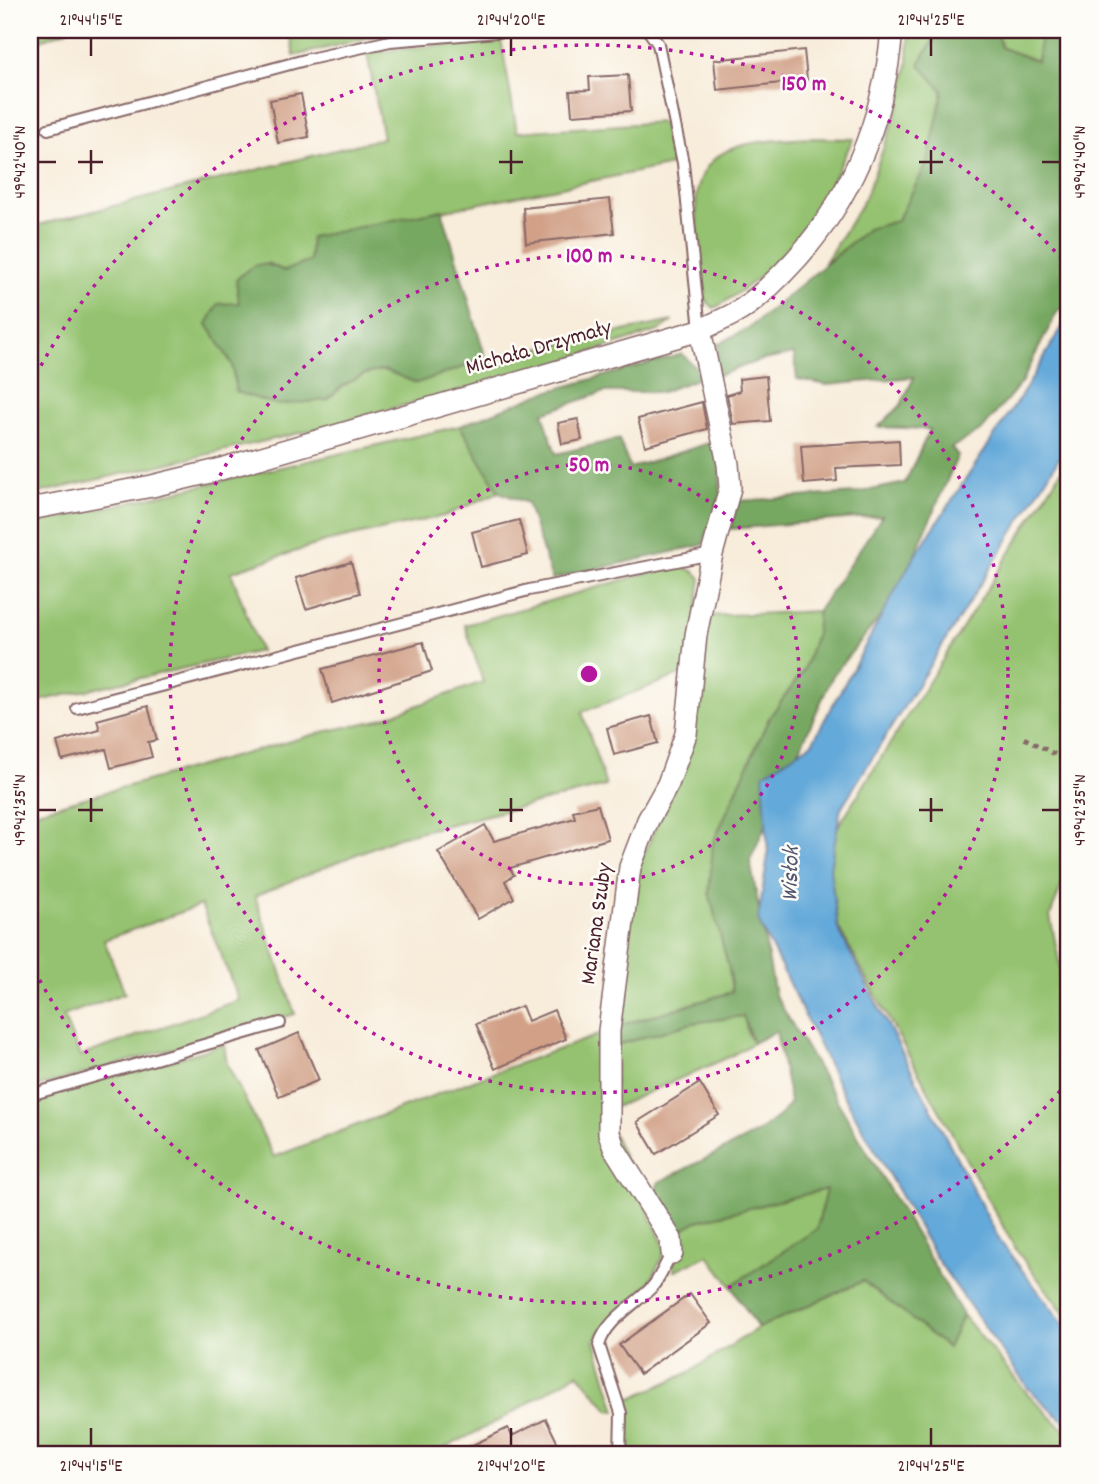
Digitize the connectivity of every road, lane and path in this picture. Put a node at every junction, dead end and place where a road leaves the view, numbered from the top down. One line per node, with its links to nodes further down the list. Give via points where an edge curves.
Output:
1 (520, 30): 4 (lane, via 390,41)
2 (648, 30): 5 (lane, via 658,44 683,163)
3 (892, 30): 5 (street, Michała Drzymały, via 890,60 872,132 848,188 819,233 764,292)
4 (48, 129)
5 (700, 330): 6 (street, Michała Drzymały, via 214,471); 7 (street, Mariana Szuby, via 730,488)
6 (30, 509)
7 (712, 554): 8 (lane, via 529,590); 13 (street, Mariana Szuby, via 696,635 687,734 631,867 609,1031 609,1133 671,1239)
8 (77, 708)
9 (1024, 738): 10 (path)
10 (1068, 761)
11 (280, 1023): 12 (lane)
12 (30, 1095)
13 (672, 1253): 14 (lane, Mariana Szuby, via 653,1286 602,1335 599,1345 621,1413)
14 (620, 1454)

